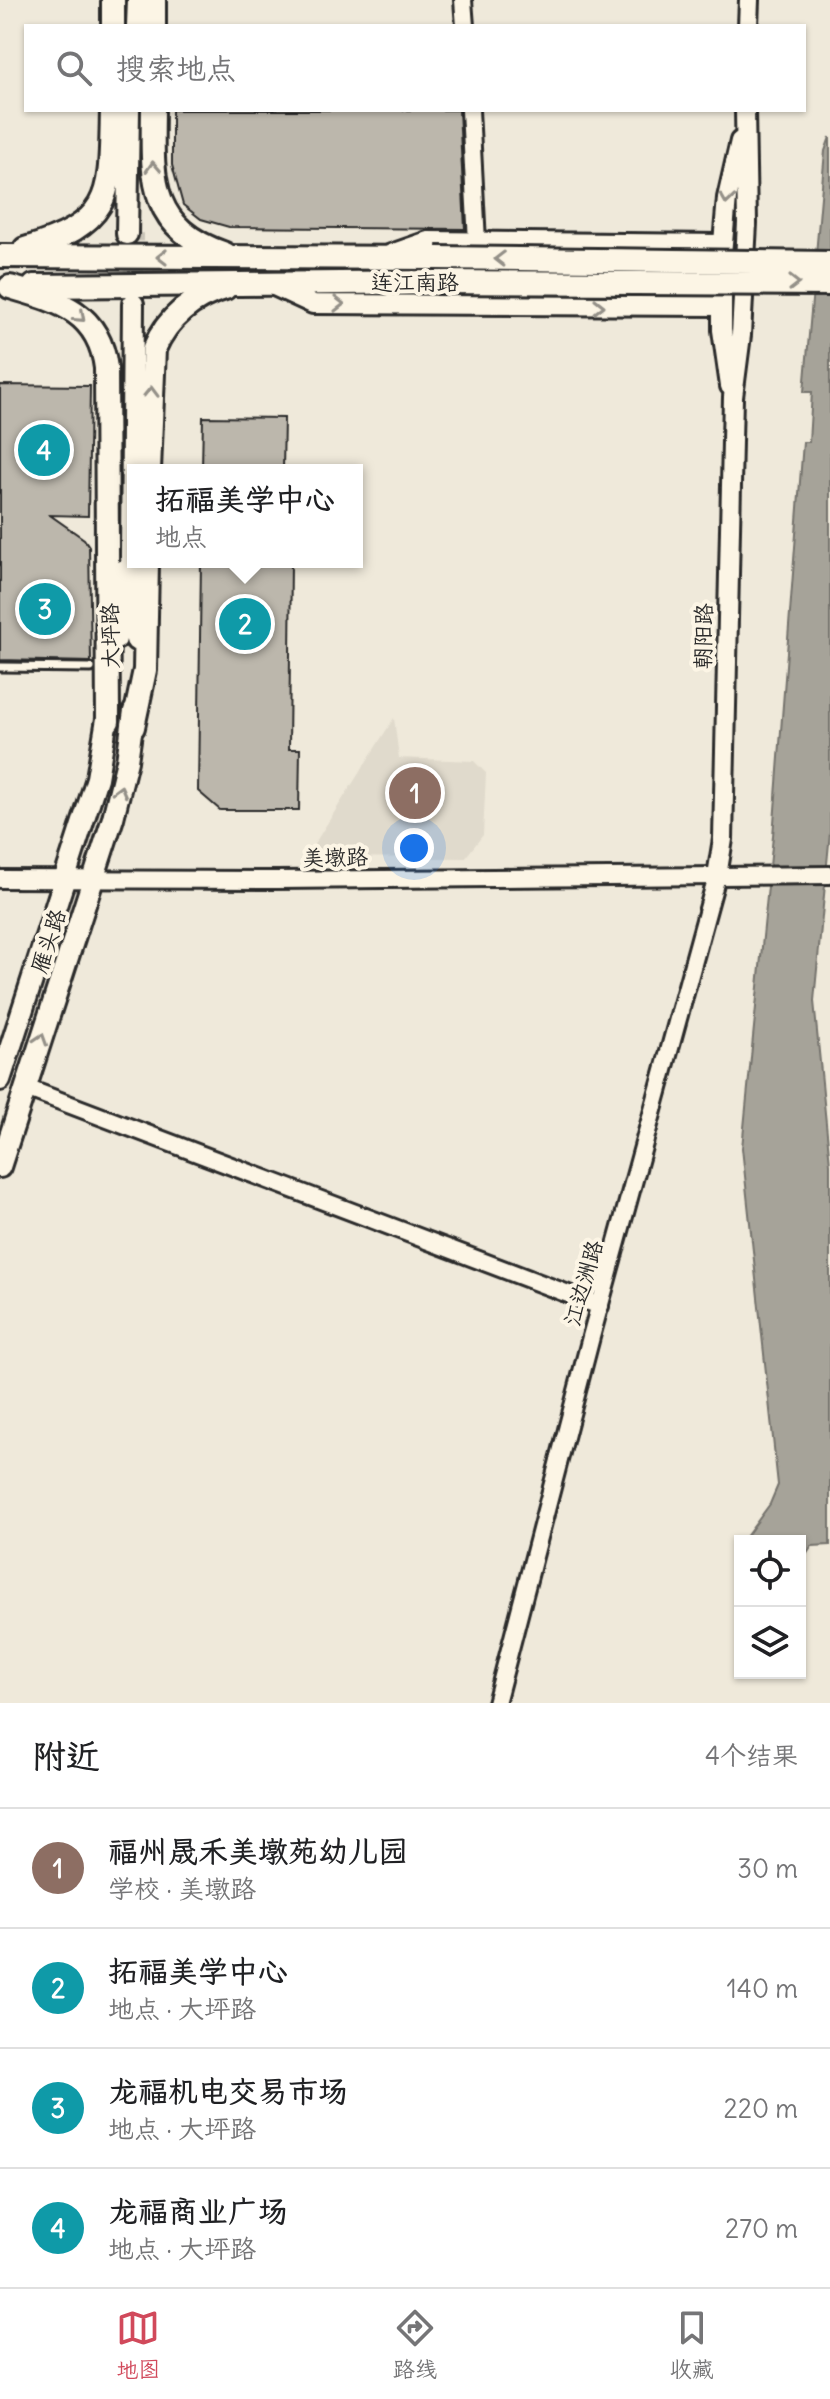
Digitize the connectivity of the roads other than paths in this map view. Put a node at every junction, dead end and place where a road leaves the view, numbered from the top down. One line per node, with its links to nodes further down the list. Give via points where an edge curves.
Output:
1 (113, 0): 7 (highway)
2 (130, 0): 8 (main road)
3 (138, 0): 9 (main road)
4 (154, 0): 10 (highway)
5 (463, 0): 11 (street)
6 (749, 0): 12 (main road)
7 (113, 24)
8 (130, 24)
9 (137, 24)
10 (154, 24)
11 (465, 24)
12 (748, 24)
13 (112, 112): 22 (highway, via 110,177 92,215 69,234)
14 (129, 112): 15 (main road, via 131,234)
15 (136, 112)
16 (153, 112): 23 (highway, one-way to 16, via 193,237 164,209 154,180)
17 (470, 112): 19 (street)
18 (744, 117): 21 (main road, 朝阳路, one-way to 21); 32 (main road, 朝阳路, via 747,223)
19 (477, 242): 20 (main road); 24 (main road, via 428,241)
20 (672, 244): 21 (main road); 30 (main road, via 682,252 682,298)
21 (722, 244): 31 (main road, 朝阳路)
22 (0, 256): 23 (highway, 连江南路, one-way to 22)
23 (237, 258): 24 (highway, 连江南路)
24 (379, 258): 25 (highway, 连江南路, one-way to 24, bridge)
25 (830, 263)
26 (241, 283): 27 (highway, 连江南路); 29 (highway, 连江南路); 34 (highway, one-way to 26, via 152,366 160,333 192,303)
27 (266, 283): 28 (highway, 连江南路, one-way to 28, bridge); 30 (main road, one-way to 30, via 313,304)
28 (830, 284)
29 (5, 288): 39 (highway, one-way to 39, via 72,309 96,334 103,350)
30 (672, 306): 31 (main road)
31 (722, 306): 32 (main road, 朝阳路)
32 (733, 397): 42 (main road, 朝阳路, via 723,839)
33 (131, 464): 39 (main road, 大坪路, via 130,304 124,555)
34 (149, 464)
35 (132, 568): 40 (main road, 大坪路)
36 (147, 568): 40 (highway, via 145,670)
37 (0, 667): 38 (lane)
38 (91, 668)
39 (108, 721): 44 (main road, 雁头路)
40 (133, 727): 45 (main road, 雁头路, one-way to 40, via 122,785)
41 (830, 875): 42 (street, 美墩路)
42 (717, 876): 45 (street, 美墩路); 49 (street, 江边洲路)
43 (0, 879): 44 (street, 美墩路)
44 (66, 880): 45 (street, 美墩路); 46 (main road, 雁头路)
45 (93, 880): 47 (main road, 雁头路, one-way to 45)
46 (0, 1080)
47 (26, 1088): 48 (main road, 雁头路); 49 (street)
48 (0, 1167)
49 (600, 1306): 50 (street, 江边洲路)
50 (496, 1703)

